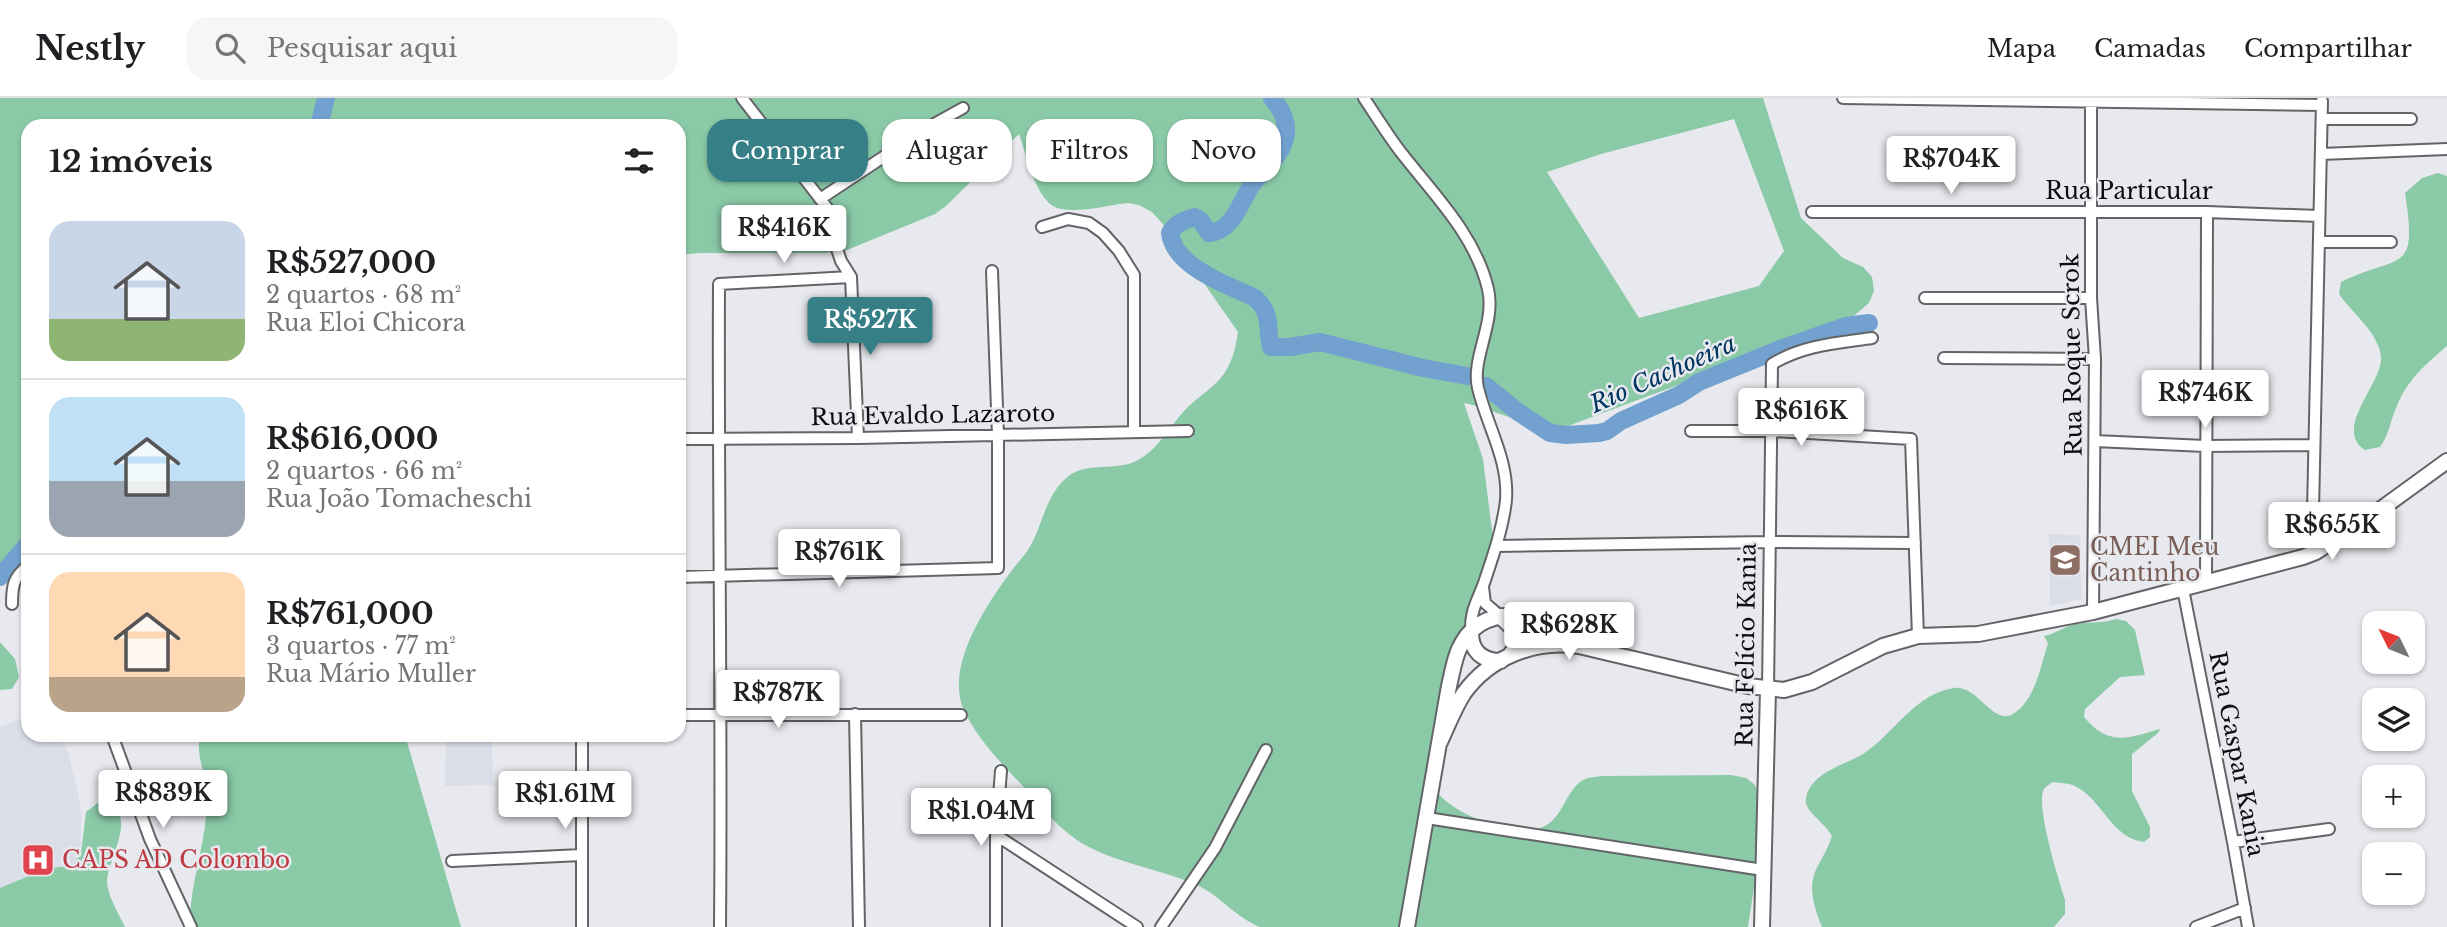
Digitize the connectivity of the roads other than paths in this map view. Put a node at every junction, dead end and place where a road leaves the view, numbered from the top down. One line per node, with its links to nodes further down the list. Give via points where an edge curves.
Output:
1 (742, 98): 11 (street)
2 (1364, 98): 40 (street, via 1460,226 1480,262 1490,313 1476,377 1506,473 1506,502)
3 (1843, 98): 4 (street)
4 (2091, 99): 5 (street); 12 (street, Rua Roque Scrok)
5 (2322, 101): 7 (street)
6 (963, 108): 11 (street)
7 (2322, 119): 8 (street); 10 (street)
8 (2411, 119)
9 (2447, 149): 10 (street)
10 (2321, 154): 15 (street)
11 (820, 199): 20 (street, via 828,209 841,261)
12 (2091, 211): 13 (street, Rua Particular); 14 (street, Rua Particular); 22 (street, Rua Roque Scrok)
13 (1812, 212)
14 (2207, 212): 15 (street, Rua Particular); 36 (street)
15 (2319, 216): 17 (street)
16 (1042, 228): 29 (street, via 1068,219 1089,223 1119,251 1133,275)
17 (2319, 242): 18 (street); 35 (street)
18 (2391, 242)
19 (992, 271): 30 (street)
20 (851, 277): 31 (street, via 719,284); 32 (street)
21 (1926, 298): 22 (street)
22 (2091, 298): 25 (street, Rua Roque Scrok)
23 (1872, 338): 28 (street, Rua Felício Kania, via 1816,346 1772,364)
24 (1944, 358): 25 (street)
25 (2095, 359): 34 (street, Rua Roque Scrok)
26 (1188, 431): 29 (street, Rua Evaldo Lazaroto)
27 (1691, 431): 28 (street)
28 (1772, 431): 38 (street, Rua Felício Kania); 39 (street, via 1912,439)
29 (1134, 432): 30 (street, Rua Evaldo Lazaroto)
30 (998, 436): 32 (street, Rua Evaldo Lazaroto); 43 (street, via 998,568)
31 (718, 438): 32 (street, Rua Evaldo Lazaroto); 33 (street, Rua Evaldo Lazaroto); 43 (street)
32 (858, 438)
33 (686, 439)
34 (2095, 441): 36 (street); 49 (street, Rua Roque Scrok)
35 (2314, 445): 36 (street); 41 (street)
36 (2205, 446): 45 (street)
37 (2447, 461): 41 (main road)
38 (1770, 542): 39 (street); 40 (street); 55 (street, Rua Felício Kania)
39 (1915, 543): 52 (street)
40 (1497, 546): 46 (street)
41 (2316, 552): 45 (main road)
42 (21, 571): 48 (street, via 12,585)
43 (719, 576): 44 (street); 58 (street)
44 (686, 577)
45 (2206, 583): 47 (main road)
46 (1483, 587): 50 (street, via 1485,603); 51 (street, via 1472,611)
47 (2183, 589): 49 (main road); 68 (street, Rua Gaspar Kania)
48 (12, 604)
49 (2094, 612): 52 (main road, via 1978,634)
50 (1500, 617): 51 (main road); 53 (main road, via 1539,619); 54 (main road, via 1516,632 1516,646)
51 (1471, 633): 54 (main road, via 1479,656); 62 (main road, via 1457,657)
52 (1918, 636): 55 (main road, via 1883,646 1796,688)
53 (1625, 658): 54 (main road, via 1566,644 1538,646); 55 (main road)
54 (1505, 659): 62 (main road, via 1465,692)
55 (1768, 690): 71 (main road, Rua Felício Kania)
56 (855, 714): 58 (street); 59 (street); 76 (street)
57 (686, 715): 58 (street)
58 (722, 715): 75 (street)
59 (961, 715)
60 (115, 742): 73 (street, via 150,839)
61 (582, 742): 69 (street)
62 (1440, 742): 65 (main road)
63 (1266, 750): 79 (street, via 1215,848)
64 (1001, 771): 67 (street)
65 (1427, 818): 71 (street); 80 (main road)
66 (2329, 829): 68 (street)
67 (996, 835): 77 (street); 78 (street)
68 (2234, 842): 72 (street, Rua Gaspar Kania)
69 (581, 855): 70 (street); 74 (street)
70 (452, 861)
71 (1763, 870): 81 (main road, Rua Felício Kania)
72 (2245, 908): 82 (street); 83 (street, Rua Gaspar Kania)
73 (191, 927)
74 (582, 927)
75 (720, 927)
76 (859, 927)
77 (996, 927)
78 (1137, 927)
79 (1161, 927)
80 (1407, 927)
81 (1762, 927)
82 (2196, 927)
83 (2248, 927)

